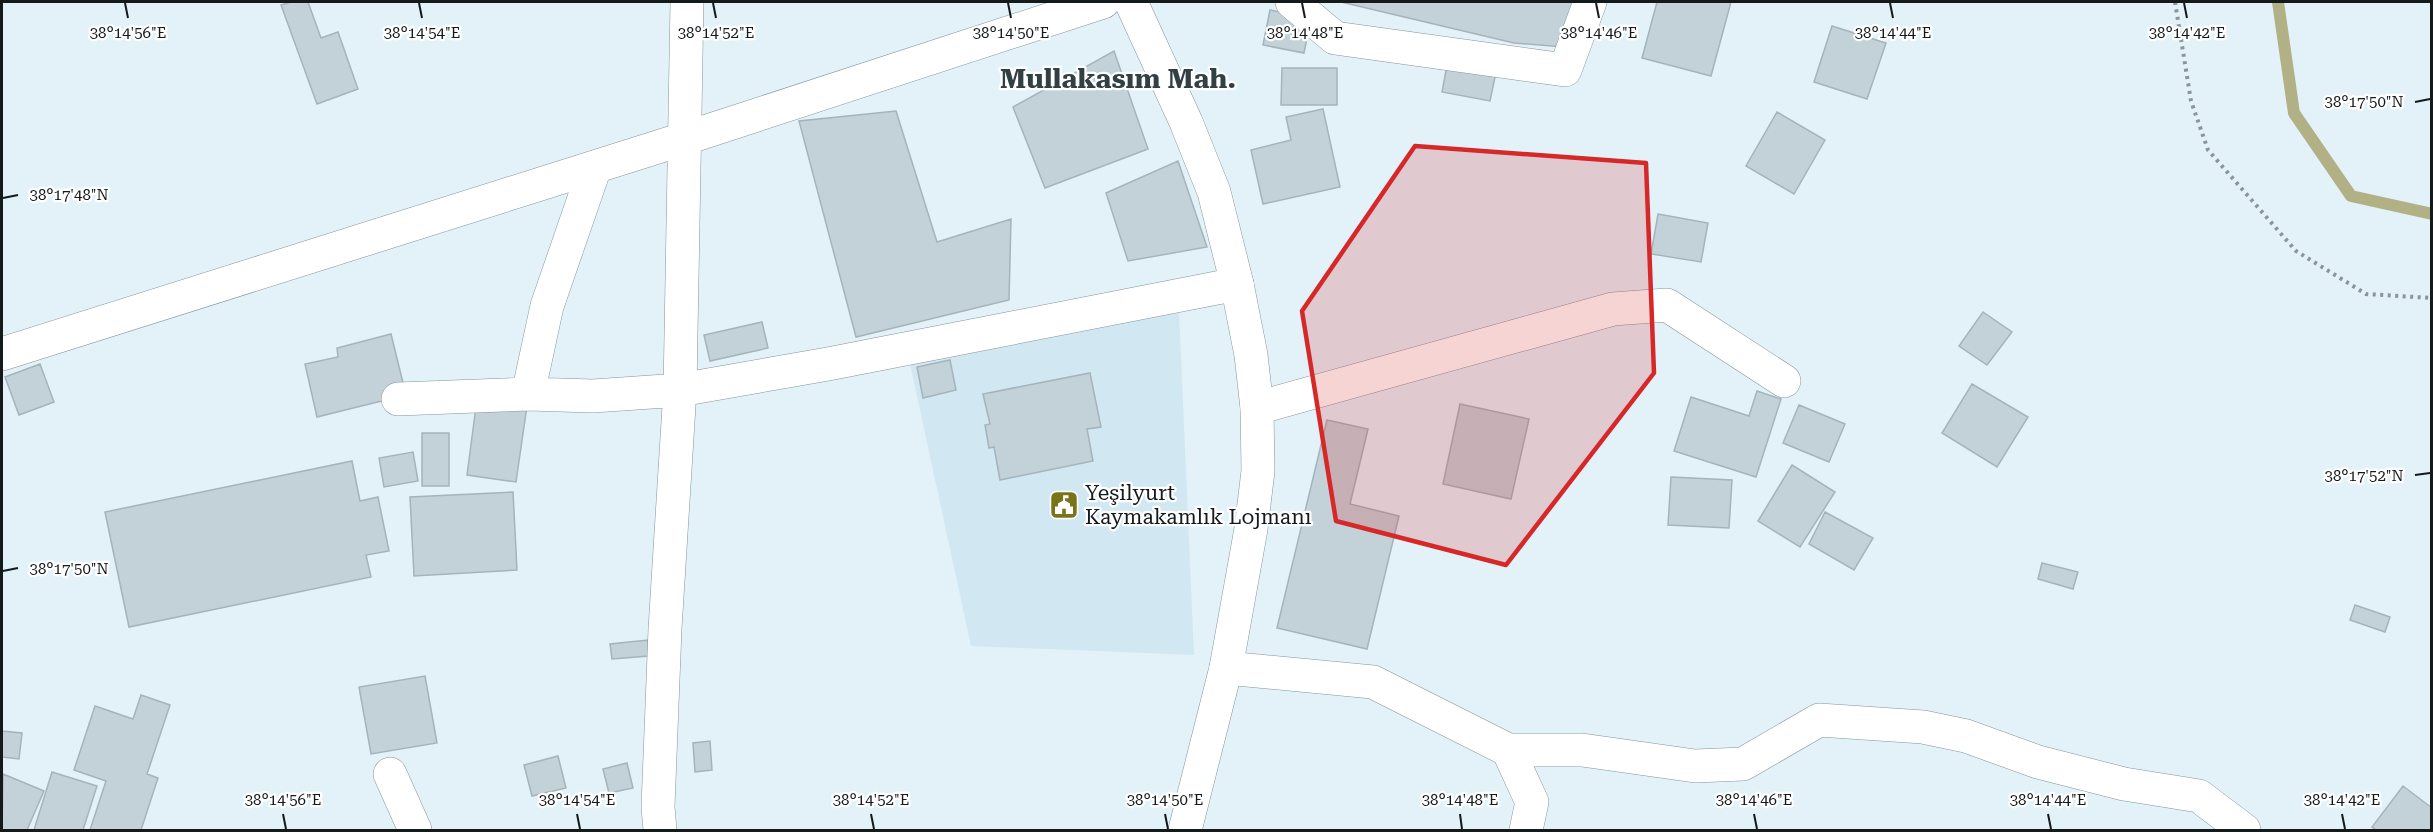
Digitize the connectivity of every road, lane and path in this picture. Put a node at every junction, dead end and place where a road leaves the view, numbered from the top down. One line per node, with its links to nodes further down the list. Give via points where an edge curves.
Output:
1 (687, 2): 7 (street)
2 (1103, 2): 7 (street)
3 (1131, 2): 9 (street, via 1214,192)
4 (1292, 2): 5 (street, via 1335,38 1565,70)
5 (1590, 2)
6 (2175, 2): 10 (path, via 2191,101 2208,150 2295,251 2366,294)
7 (683, 139): 8 (street); 13 (street)
8 (595, 167): 11 (street); 14 (street, via 547,306)
9 (1237, 284): 13 (street); 16 (street)
10 (2432, 298)
11 (2, 354)
12 (1784, 381): 16 (street, via 1667,305 1613,309)
13 (680, 390): 14 (street, via 593,396); 21 (street, via 665,629)
14 (528, 394): 15 (street)
15 (398, 399)
16 (1257, 408): 17 (street, via 1258,471)
17 (1226, 668): 18 (street, via 1373,682); 22 (street)
18 (1508, 750): 23 (street, via 1532,802); 24 (street, via 1582,750 1695,766 1743,764 1819,720 1923,727 1966,736 2038,762 2124,784 2199,796)
19 (390, 774): 20 (street)
20 (415, 831)
21 (660, 831)
22 (1185, 831)
23 (1526, 831)
24 (2244, 831)

